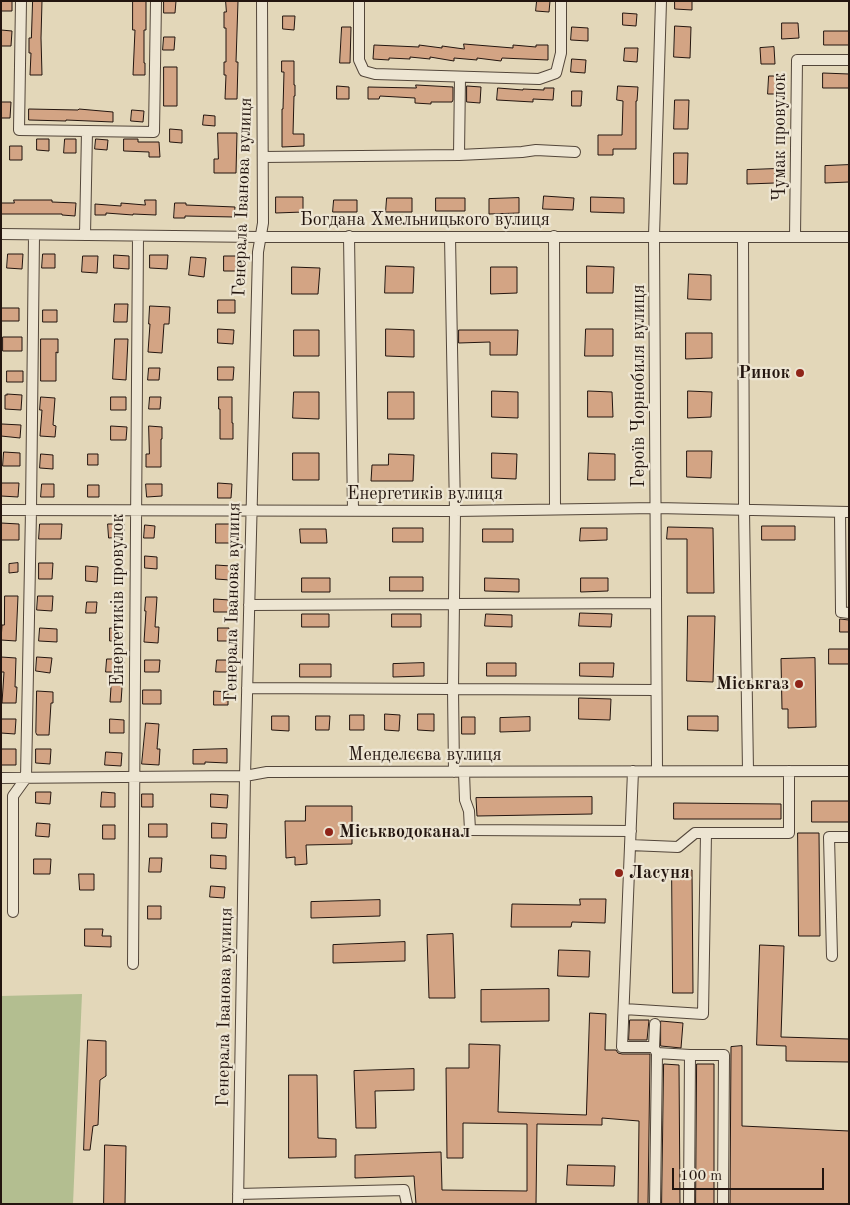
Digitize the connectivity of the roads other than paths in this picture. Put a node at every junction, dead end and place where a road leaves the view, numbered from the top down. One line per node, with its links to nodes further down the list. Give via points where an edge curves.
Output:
1 (22, 1): 9 (street, via 19,130)
2 (156, 1): 9 (street, via 154,132)
3 (262, 1): 12 (street, Генерала Іванова вулиця)
4 (359, 1): 8 (street, via 359,60 364,71)
5 (561, 1): 8 (street, via 561,53 556,73 539,79)
6 (661, 1): 19 (street, Героїв Чорнобиля вулиця)
7 (849, 60): 21 (street, Чумак провулок, via 796,60)
8 (460, 77): 11 (street)
9 (87, 131): 15 (street)
10 (575, 152): 11 (street, via 536,150)
11 (459, 156): 12 (street)
12 (263, 157): 23 (street, Генерала Іванова вулиця, via 263,224)
13 (1, 234): 14 (street, Богдана Хмельницького вулиця)
14 (34, 235): 15 (street, Богдана Хмельницького вулиця); 27 (street)
15 (85, 235): 16 (street, Богдана Хмельницького вулиця)
16 (138, 236): 23 (street, Богдана Хмельницького вулиця); 28 (street, Енергетиків провулок)
17 (349, 236): 23 (street, Богдана Хмельницького вулиця); 24 (street, Богдана Хмельницького вулиця); 32 (street)
18 (554, 236): 19 (street, Богдана Хмельницького вулиця); 24 (street, Богдана Хмельницького вулиця); 29 (street)
19 (654, 236): 20 (street, Богдана Хмельницького вулиця); 25 (street, Героїв Чорнобиля вулиця)
20 (743, 236): 21 (street, Богдана Хмельницького вулиця); 30 (street)
21 (795, 236): 22 (street, Богдана Хмельницького вулиця)
22 (849, 236)
23 (260, 237): 31 (street, Генерала Іванова вулиця)
24 (450, 237): 33 (street)
25 (656, 508): 29 (street, Енергетиків вулиця); 30 (street, Енергетиків вулиця); 36 (street, Героїв Чорнобиля вулиця)
26 (1, 510): 27 (street, Енергетиків вулиця)
27 (31, 510): 28 (street, Енергетиків вулиця); 52 (street)
28 (135, 510): 31 (street, Енергетиків вулиця); 50 (street, Енергетиків провулок)
29 (555, 510): 33 (street, Енергетиків вулиця)
30 (744, 510): 34 (street, Енергетиків вулиця); 45 (street)
31 (252, 511): 32 (street, Енергетиків вулиця); 38 (street, Генерала Іванова вулиця)
32 (353, 511): 33 (street, Енергетиків вулиця)
33 (455, 511): 37 (street)
34 (844, 512): 35 (street)
35 (844, 557): 39 (street, via 841,612)
36 (656, 603): 37 (street); 42 (street, Героїв Чорнобиля вулиця)
37 (454, 604): 38 (street); 41 (street)
38 (249, 605): 40 (street, Генерала Іванова вулиця)
39 (849, 613)
40 (247, 688): 41 (street); 49 (street, Генерала Іванова вулиця)
41 (453, 689): 42 (street); 48 (street)
42 (656, 690): 44 (street, Героїв Чорнобиля вулиця)
43 (633, 771): 44 (street, Менделєєва вулиця); 48 (street, Менделєєва вулиця); 53 (street)
44 (657, 771): 45 (street, Менделєєва вулиця)
45 (748, 771): 46 (street, Менделєєва вулиця)
46 (789, 771): 47 (street, Менделєєва вулиця); 54 (street, via 789,833)
47 (849, 771)
48 (459, 772): 49 (street, Менделєєва вулиця, via 267,772); 53 (street, via 469,811 470,830)
49 (245, 776): 50 (street, Менделєєва вулиця); 64 (street, Генерала Іванова вулиця)
50 (133, 777): 52 (street, Менделєєва вулиця); 59 (street, Енергетиків провулок)
51 (1, 778): 52 (street, Менделєєва вулиця)
52 (26, 778): 57 (street, via 13,796)
53 (630, 831): 56 (street)
54 (706, 833): 56 (street, via 695,833 678,847); 60 (street, via 703,1014)
55 (849, 837): 58 (street, via 829,837)
56 (630, 845): 60 (street)
57 (13, 912)
58 (832, 956)
59 (133, 964)
60 (624, 1009): 62 (street, via 622,1047)
61 (655, 1024): 62 (street)
62 (656, 1050): 63 (street); 66 (street)
63 (690, 1055): 67 (street); 68 (street, via 724,1056)
64 (238, 1199): 65 (street, via 404,1190)
65 (408, 1204)
66 (655, 1204)
67 (690, 1204)
68 (723, 1204)

